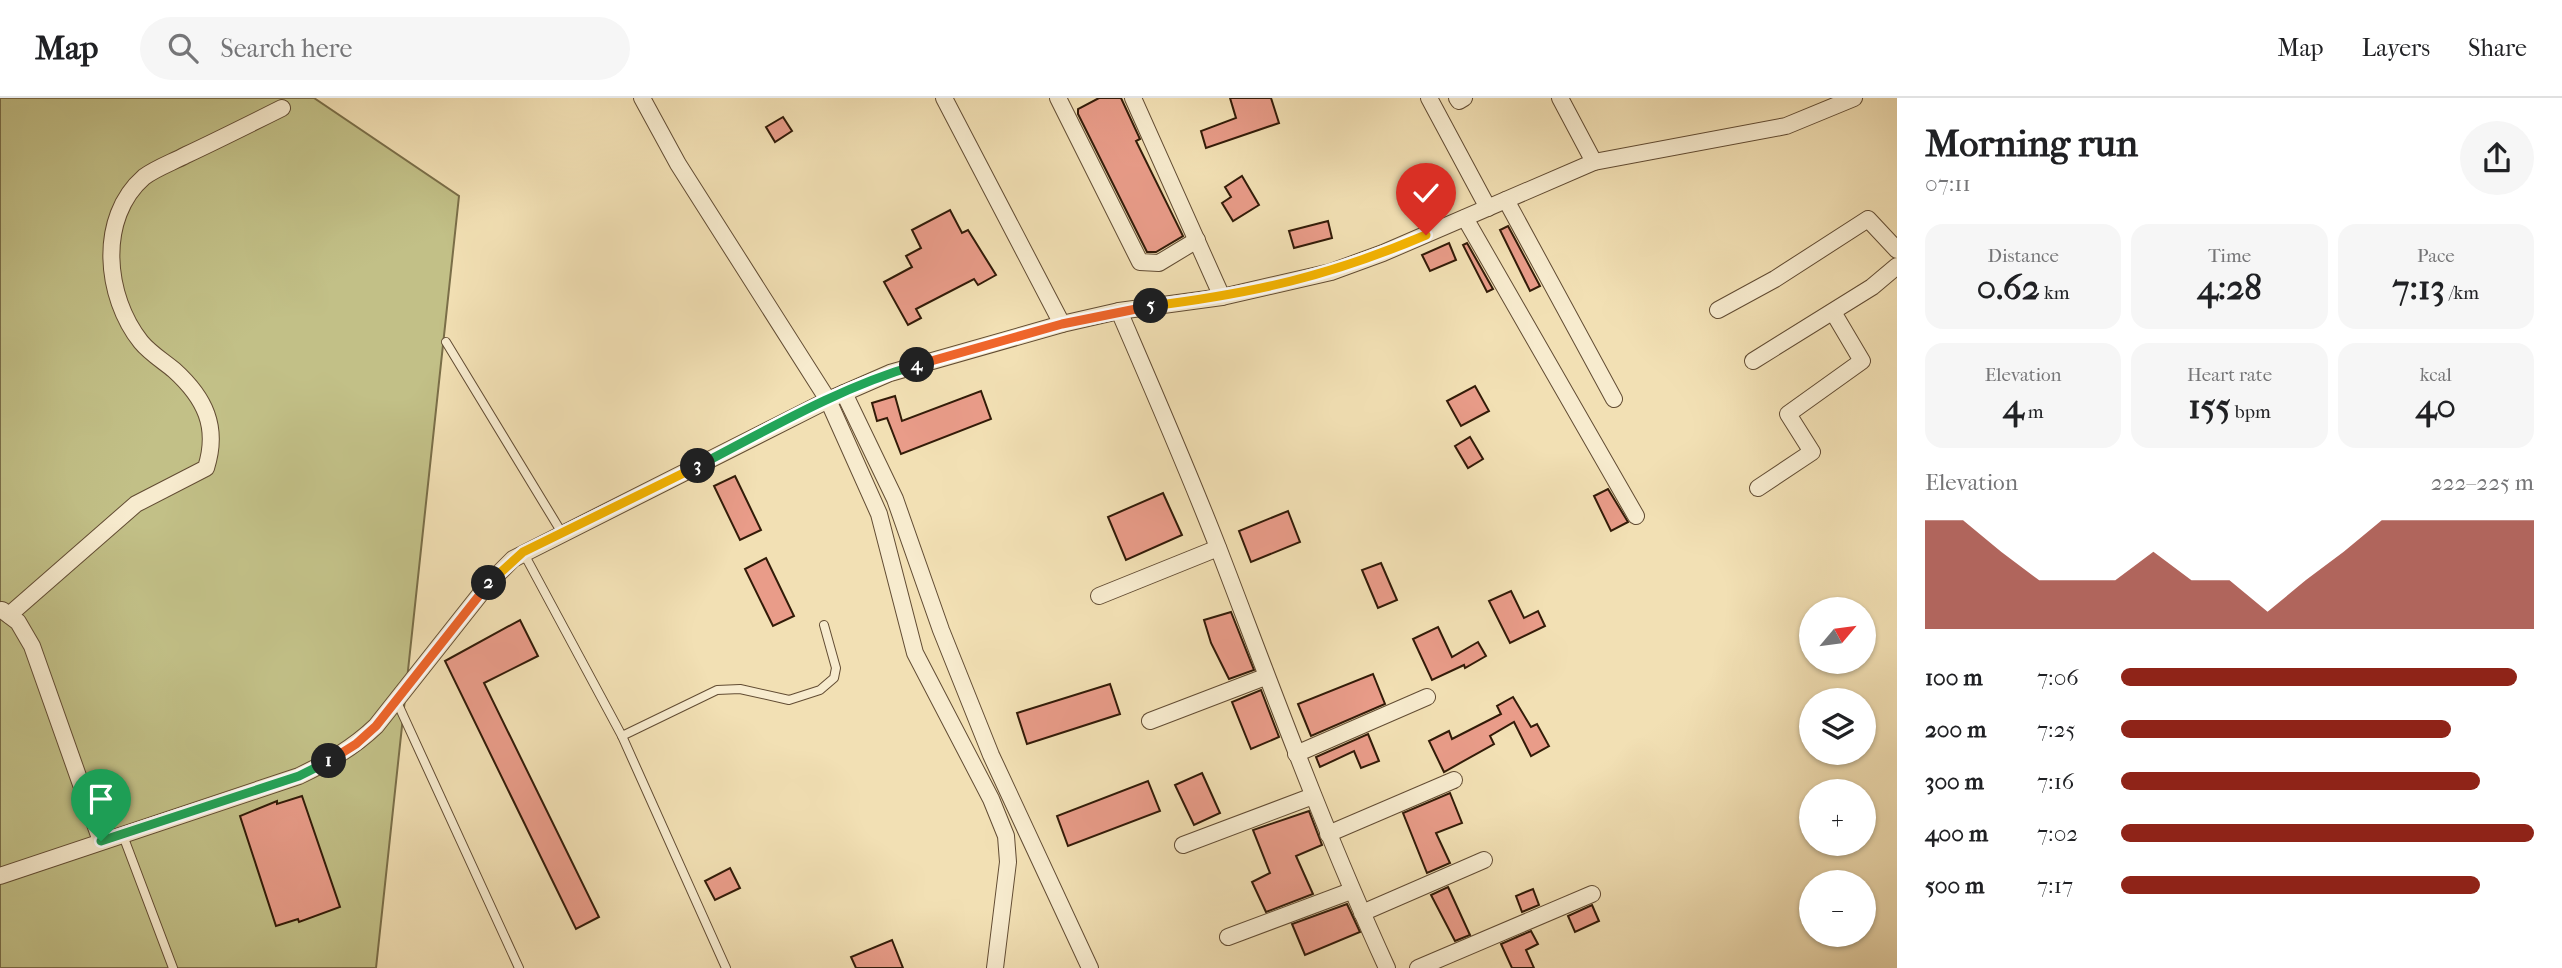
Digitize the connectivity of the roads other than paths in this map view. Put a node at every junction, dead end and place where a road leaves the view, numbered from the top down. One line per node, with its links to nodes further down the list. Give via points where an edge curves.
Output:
1 (642, 98): 27 (street, via 678,164)
2 (944, 98): 22 (street)
3 (1058, 98): 15 (street, via 1140,261 1159,263)
4 (1133, 98): 15 (street)
5 (1429, 98): 13 (street)
6 (1457, 98): 7 (street)
7 (1464, 98)
8 (1560, 98): 11 (street)
9 (1854, 98): 11 (street, via 1786,126)
10 (282, 108): 34 (street, via 145,176 119,209 112,242 112,274 125,313 142,343 194,391 206,412 213,432 206,468 136,504)
11 (1594, 162): 12 (street)
12 (1506, 200): 13 (street); 26 (street)
13 (1488, 208): 14 (street)
14 (1465, 218): 18 (street, via 1331,272); 29 (street)
15 (1197, 240): 18 (street)
16 (1897, 250): 19 (street, via 1868,219)
17 (1897, 266): 21 (street)
18 (1223, 297): 20 (street)
19 (1718, 310)
20 (1119, 311): 22 (street); 31 (street)
21 (1833, 312): 24 (street); 28 (street, via 1861,361 1788,414 1812,452)
22 (1062, 324): 25 (street, via 890,373)
23 (446, 342): 30 (lane)
24 (1753, 361)
25 (844, 393): 27 (street); 58 (street, via 895,499 991,755)
26 (1614, 399)
27 (828, 400): 30 (street); 57 (street, via 879,514 915,653 1006,836 1008,862)
28 (1758, 488)
29 (1636, 516)
30 (562, 533): 32 (street)
31 (1219, 548): 33 (street); 36 (street)
32 (523, 552): 38 (street, via 489,583); 40 (lane)
33 (1099, 596)
34 (5, 611): 46 (street, via 32,646)
35 (824, 625): 40 (lane, via 836,668 834,678 820,690 789,699 740,689 717,690)
36 (1265, 677): 39 (street); 41 (street)
37 (1427, 697): 41 (street)
38 (397, 702): 44 (street, via 356,744 299,776); 55 (lane)
39 (1150, 721)
40 (622, 736): 56 (lane)
41 (1296, 754): 43 (street)
42 (1454, 780): 45 (street)
43 (1313, 796): 45 (street); 47 (street)
44 (122, 833): 46 (street); 54 (lane)
45 (1328, 834): 50 (street)
46 (101, 841): 49 (street)
47 (1183, 845)
48 (1484, 860): 52 (street)
49 (0, 876)
50 (1352, 891): 52 (street); 53 (street)
51 (1592, 894): 60 (street)
52 (1362, 913): 59 (street)
53 (1228, 937)
54 (173, 968)
55 (519, 968)
56 (726, 968)
57 (995, 968)
58 (1090, 968)
59 (1387, 968)
60 (1418, 968)

